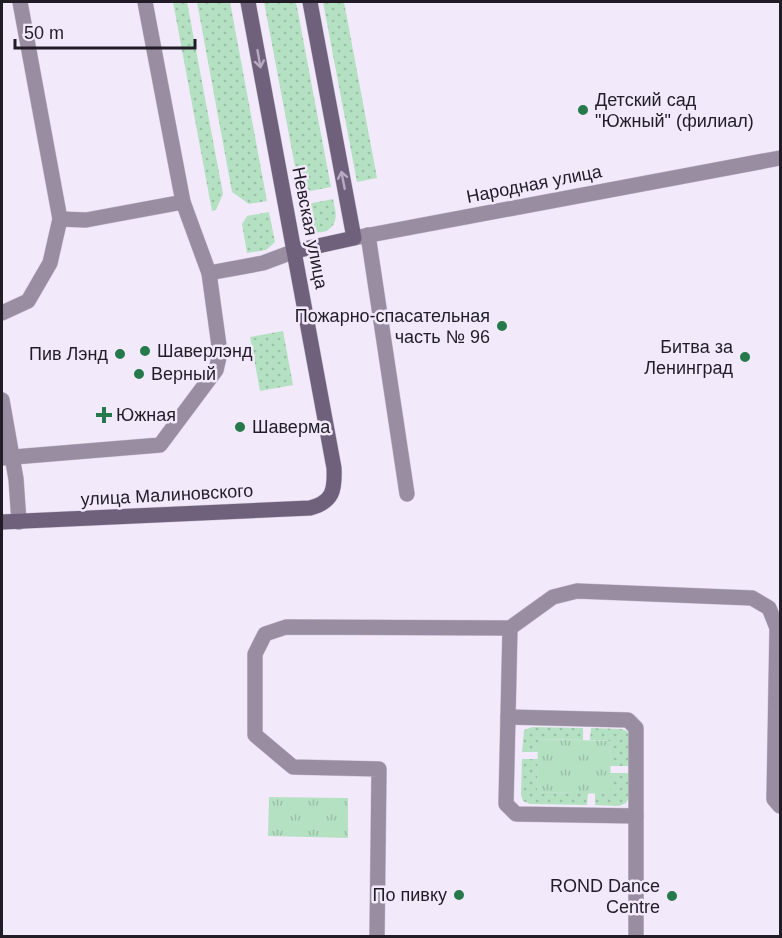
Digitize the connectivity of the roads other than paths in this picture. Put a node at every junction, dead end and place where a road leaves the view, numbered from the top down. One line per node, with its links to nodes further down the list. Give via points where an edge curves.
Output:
1 (20, 2): 7 (street)
2 (145, 2): 6 (street)
3 (248, 2): 9 (street, Невская улица, one-way to 9)
4 (310, 2): 8 (street, one-way to 4)
5 (780, 158): 8 (street, Народная улица)
6 (183, 202): 7 (street, via 86,220); 10 (street)
7 (60, 219): 11 (street, via 50,263 28,301)
8 (361, 236): 9 (street, Народная улица); 14 (street)
9 (295, 252): 10 (street, via 263,263); 15 (street, Невская улица, via 334,468)
10 (209, 273): 13 (street, via 220,353 216,370 160,445)
11 (2, 313)
12 (2, 400): 13 (street)
13 (7, 457): 17 (street, via 16,479)
14 (407, 494)
15 (331, 496): 17 (street, улица Малиновского, via 310,508)
16 (2, 522): 17 (street, улица Малиновского)
17 (19, 522)
18 (510, 628): 19 (street); 20 (street, via 553,597 577,591 752,598 769,608 777,628 774,799); 22 (street, via 286,627 265,634 255,654 255,735 294,766 379,769)
19 (508, 717): 21 (street, via 628,720 636,728); 21 (street, via 506,804 516,814)
20 (780, 806)
21 (636, 816): 23 (street)
22 (377, 936)
23 (636, 936)

